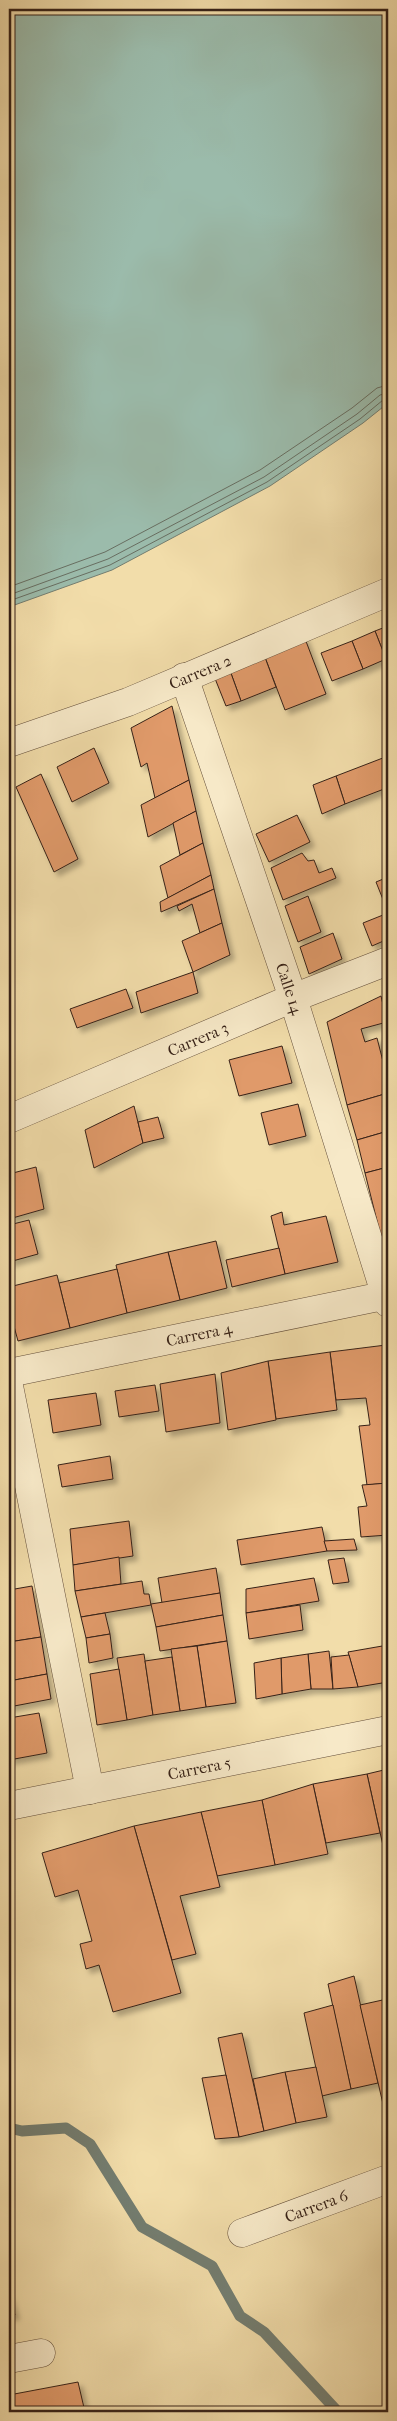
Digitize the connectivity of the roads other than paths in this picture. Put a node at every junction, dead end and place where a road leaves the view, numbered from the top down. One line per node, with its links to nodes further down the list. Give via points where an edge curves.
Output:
1 (388, 592): 2 (street, Carrera 2)
2 (184, 677): 3 (street, Carrera 2, via 128,702); 5 (street, Calle 14)
3 (9, 743)
4 (388, 961): 5 (street, Carrera 3)
5 (293, 998): 6 (street, Carrera 3); 7 (street, Calle 14)
6 (9, 1119)
7 (388, 1298): 8 (street, Carrera 4)
8 (9, 1373)
9 (9, 1386): 11 (street)
10 (388, 1730): 11 (street, Carrera 5)
11 (90, 1790): 12 (street, Carrera 5)
12 (9, 1806)
13 (388, 2179): 14 (street, Carrera 6)
14 (242, 2233)
15 (42, 2353): 16 (street)
16 (9, 2359)

